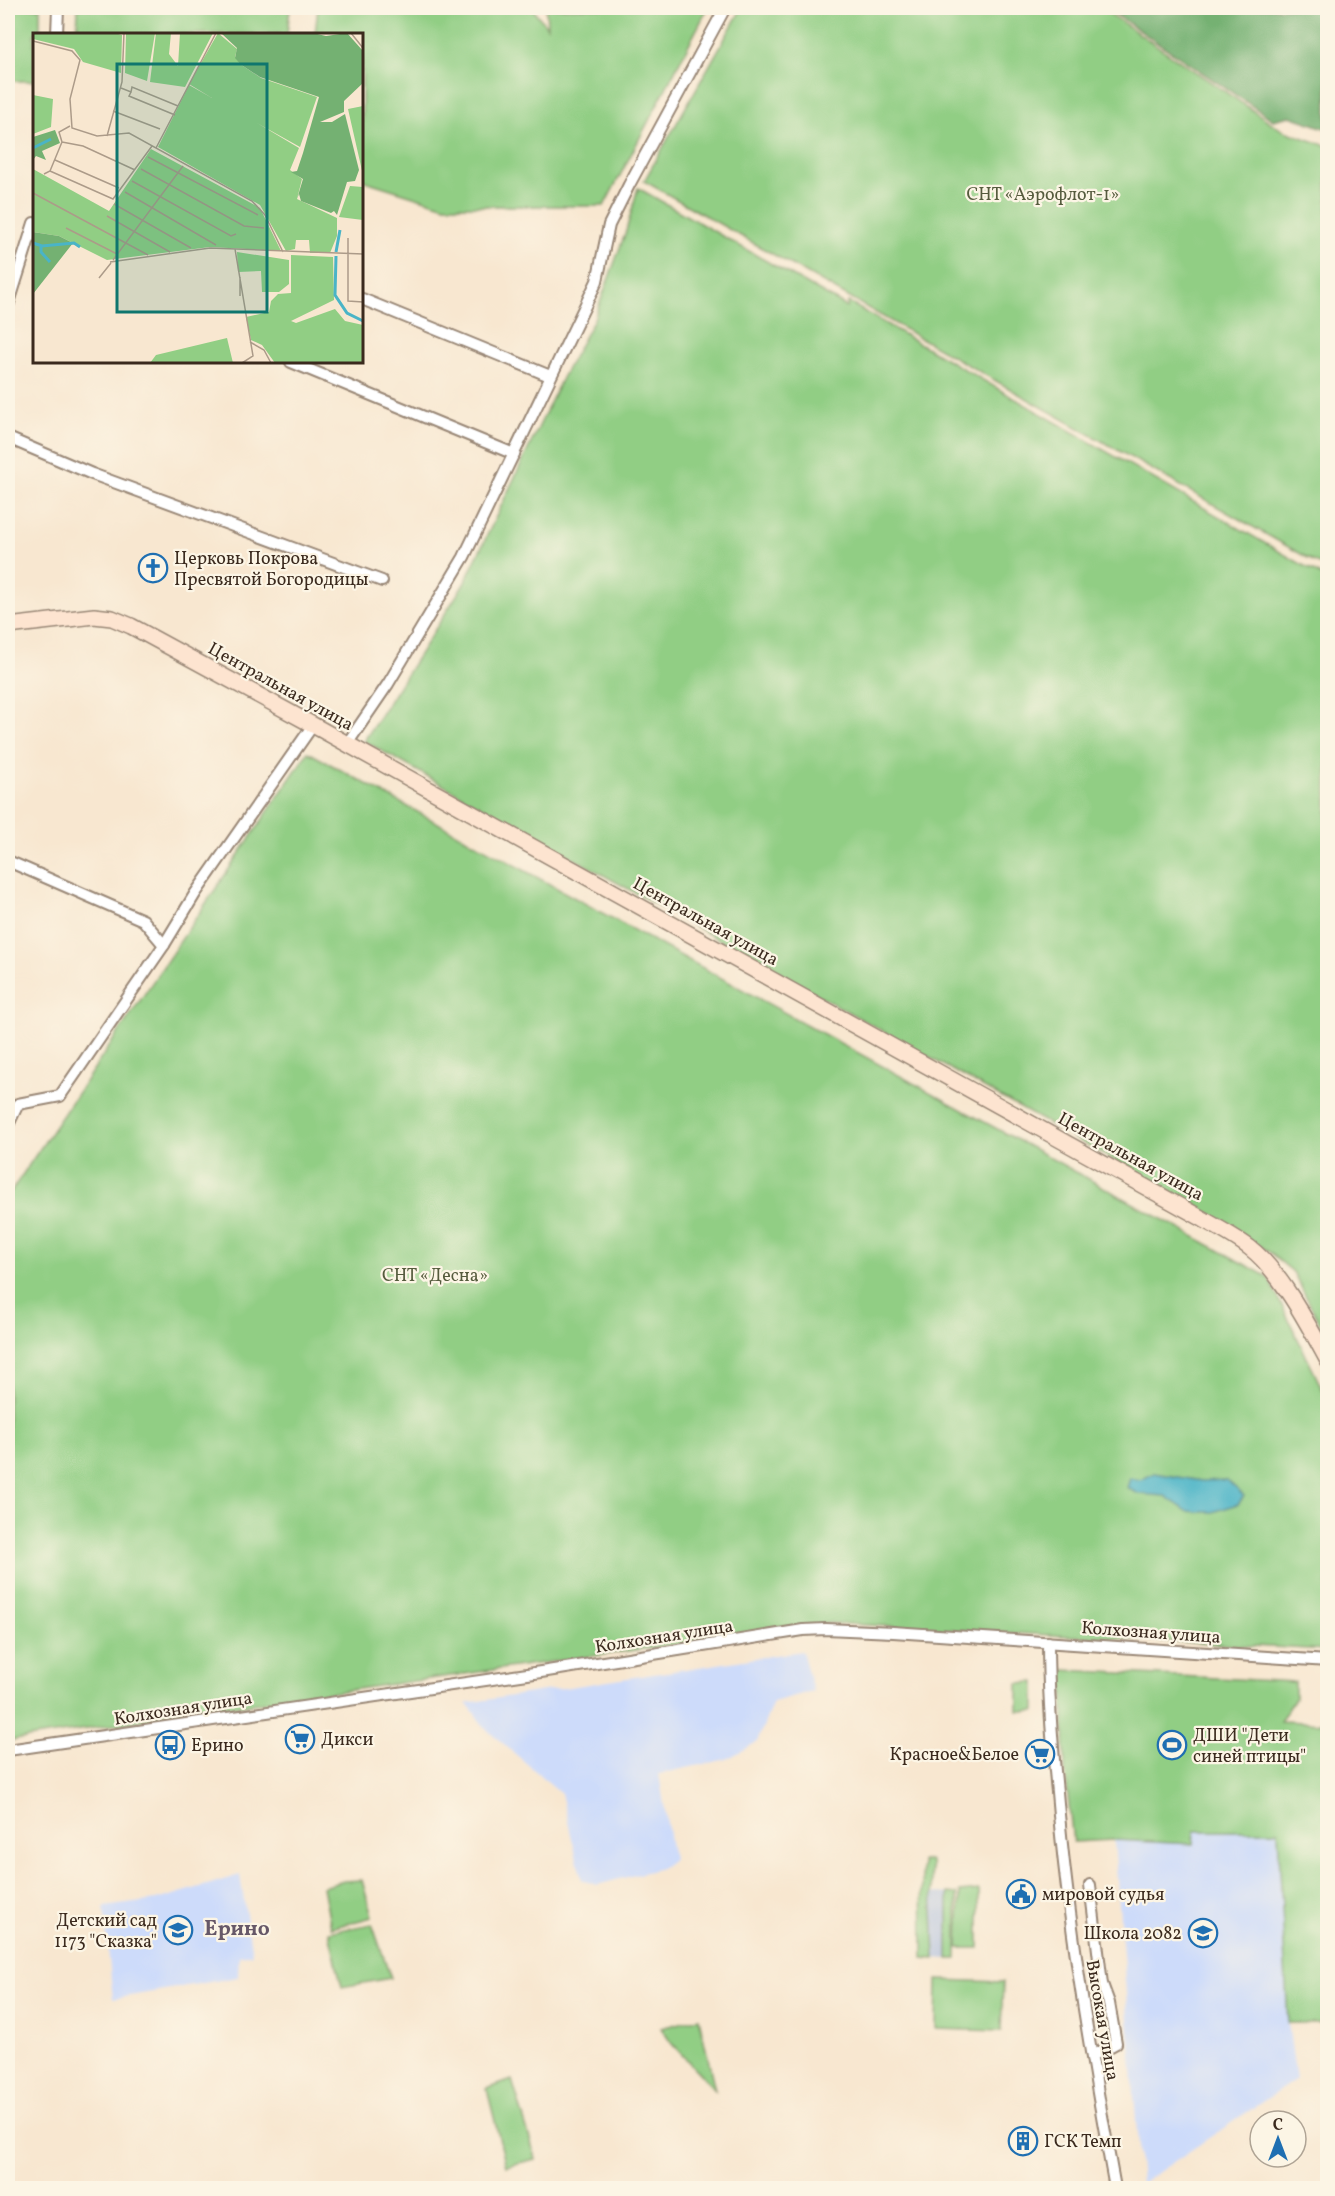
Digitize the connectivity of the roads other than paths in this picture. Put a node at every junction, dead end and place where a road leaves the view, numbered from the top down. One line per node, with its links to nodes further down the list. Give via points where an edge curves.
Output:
1 (58, 8): 3 (street)
2 (725, 8): 8 (street, via 609,225 597,281)
3 (57, 33)
4 (33, 226): 6 (street)
5 (363, 299): 8 (street)
6 (8, 306)
7 (293, 363): 10 (street)
8 (550, 376): 10 (street)
9 (8, 438): 11 (street, via 92,474)
10 (514, 454): 14 (street, via 465,557)
11 (382, 581)
12 (8, 626): 13 (street, Центральная улица, via 75,617 112,618)
13 (314, 725): 14 (street, Центральная улица); 16 (street, via 195,894)
14 (347, 744): 19 (street, Центральная улица, via 1203,1218 1250,1248 1271,1268)
15 (8, 861): 16 (street, via 143,920)
16 (164, 945): 17 (street, via 60,1096)
17 (13, 1102): 18 (street)
18 (8, 1125)
19 (1328, 1361)
20 (1048, 1642): 21 (street, Колхозная улица); 22 (street, Колхозная улица, via 803,1630); 24 (street, Высокая улица, via 1049,1704 1062,1846)
21 (1328, 1661)
22 (8, 1750)
23 (1090, 1885): 24 (street, via 1102,1984 1116,2043)
24 (1092, 2056): 25 (street, Высокая улица)
25 (1115, 2188)

